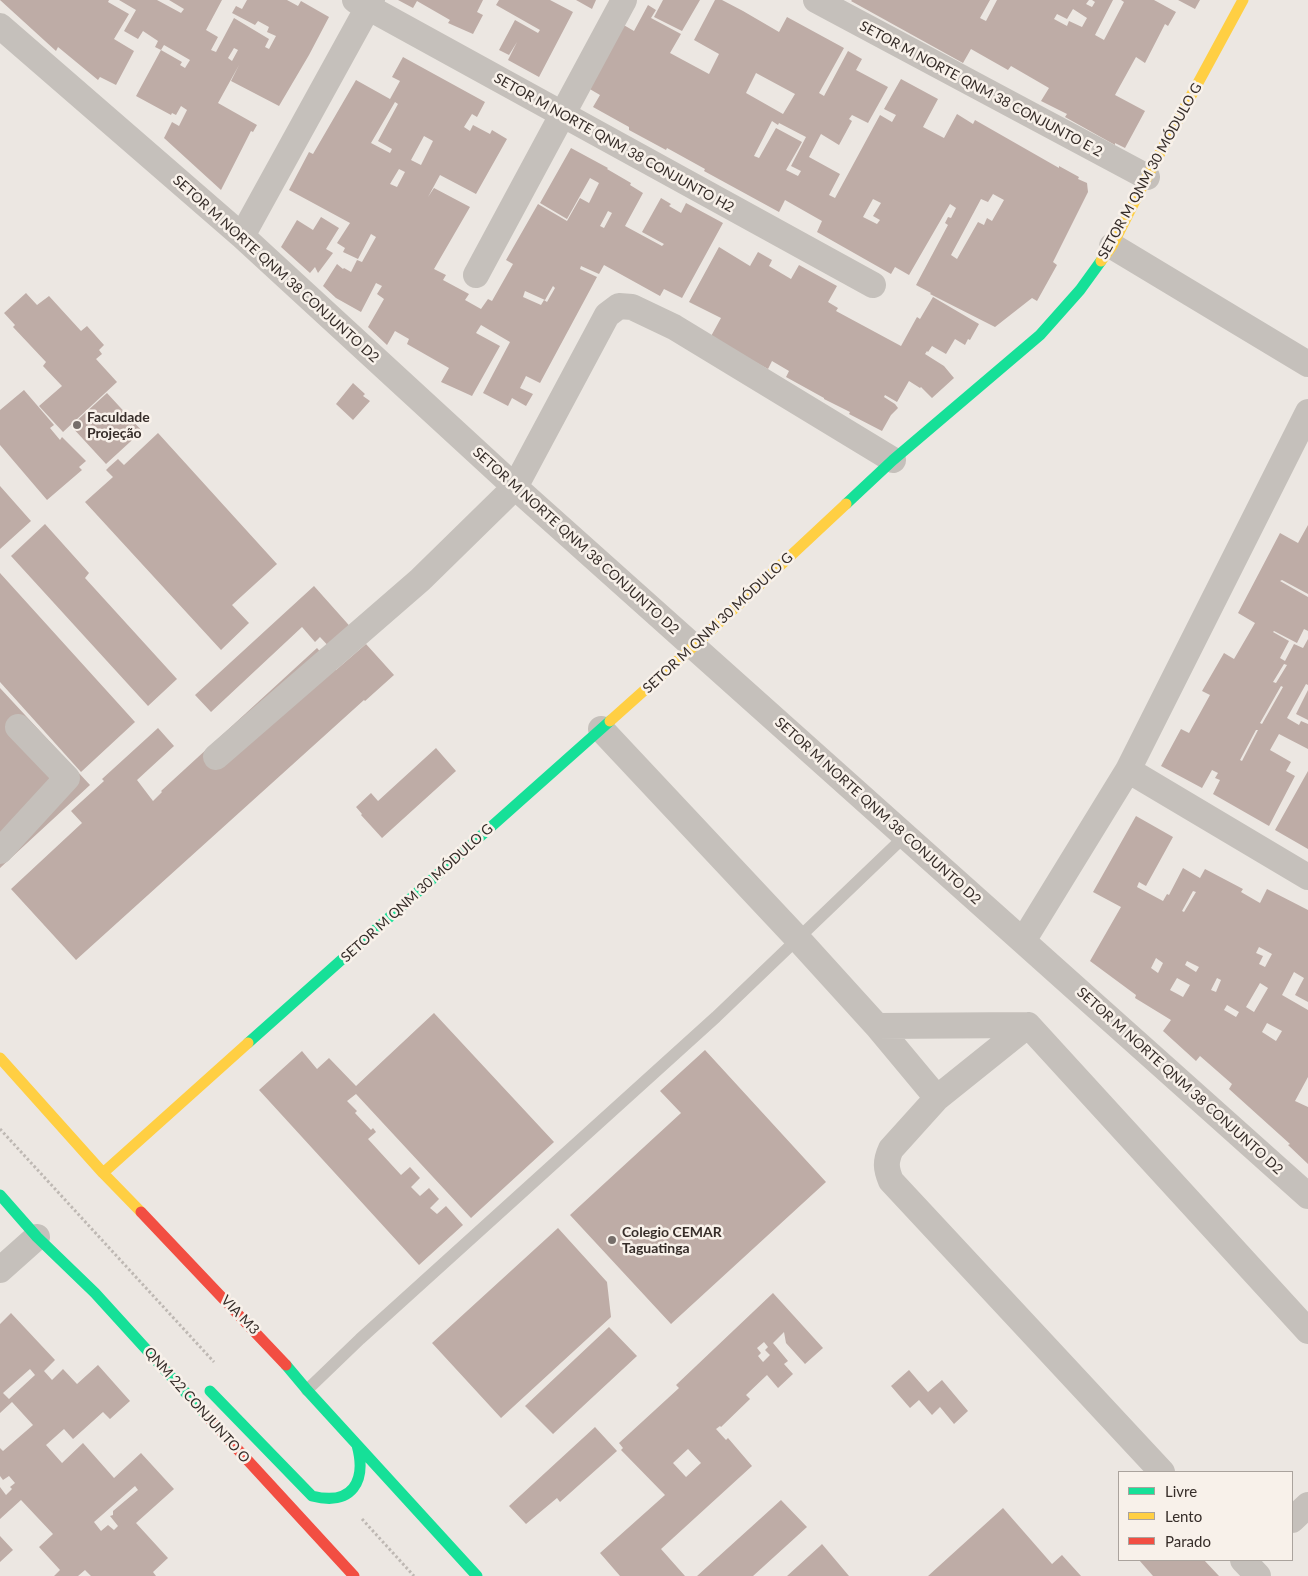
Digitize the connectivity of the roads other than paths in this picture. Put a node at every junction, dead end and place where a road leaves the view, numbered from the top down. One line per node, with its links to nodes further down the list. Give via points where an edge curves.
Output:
1 (624, 0): 6 (street)
2 (816, 0): 7 (street, SETOR M NORTE QNM 38 CONJUNTO E 2)
3 (1243, 0): 7 (street, SETOR M QNM 30 MÓDULO G)
4 (365, 2): 6 (street, SETOR M NORTE QNM 38 CONJUNTO H2); 8 (street)
5 (0, 26): 8 (street, SETOR M NORTE QNM 38 CONJUNTO D2)
6 (564, 115): 10 (street); 11 (street, SETOR M NORTE QNM 38 CONJUNTO H2)
7 (1147, 177): 9 (street, SETOR M QNM 30 MÓDULO G)
8 (242, 236): 15 (street, SETOR M NORTE QNM 38 CONJUNTO D2)
9 (1112, 246): 12 (street); 14 (street, SETOR M QNM 30 MÓDULO G, via 1080,290 1040,335)
10 (476, 275)
11 (873, 286)
12 (1308, 364)
13 (1308, 412): 20 (street)
14 (893, 460): 15 (street, via 674,327 632,307 619,306 607,315); 16 (street, SETOR M QNM 30 MÓDULO G)
15 (514, 487): 16 (street, SETOR M NORTE QNM 38 CONJUNTO D2); 19 (street, via 420,580)
16 (694, 646): 18 (street, SETOR M QNM 30 MÓDULO G); 21 (street, SETOR M NORTE QNM 38 CONJUNTO D2)
17 (18, 727): 22 (street, via 67,778)
18 (601, 729): 24 (street); 32 (street, SETOR M QNM 30 MÓDULO G)
19 (216, 757)
20 (1128, 770): 23 (street); 25 (street)
21 (905, 836): 24 (lane); 25 (street, SETOR M NORTE QNM 38 CONJUNTO D2)
22 (0, 851)
23 (1308, 877)
24 (798, 939): 27 (street); 41 (lane)
25 (1023, 941): 34 (street, SETOR M NORTE QNM 38 CONJUNTO D2)
26 (1028, 1025): 27 (street); 31 (street); 38 (street)
27 (877, 1026): 31 (street)
28 (0, 1058): 30 (street, VIA M3)
29 (0, 1069): 30 (street)
30 (35, 1097): 32 (street, VIA M3)
31 (937, 1098): 43 (street, via 891,1149 886,1170 891,1181)
32 (103, 1173): 41 (street, VIA M3, via 276,1353)
33 (0, 1195): 35 (street, QNM 22 CONJUNTO O)
34 (1308, 1196)
35 (37, 1237): 36 (street); 37 (street, QNM 22 CONJUNTO O)
36 (0, 1270)
37 (95, 1292): 39 (street); 46 (street, QNM 22 CONJUNTO O)
38 (1308, 1331)
39 (155, 1343)
40 (199, 1381): 42 (street, via 312,1496 321,1499 341,1497 350,1491 360,1475)
41 (307, 1390): 42 (street, VIA M3)
42 (357, 1445): 47 (street, VIA M3)
43 (1161, 1471)
44 (1308, 1505): 45 (street)
45 (1293, 1519)
46 (354, 1576)
47 (477, 1576)

